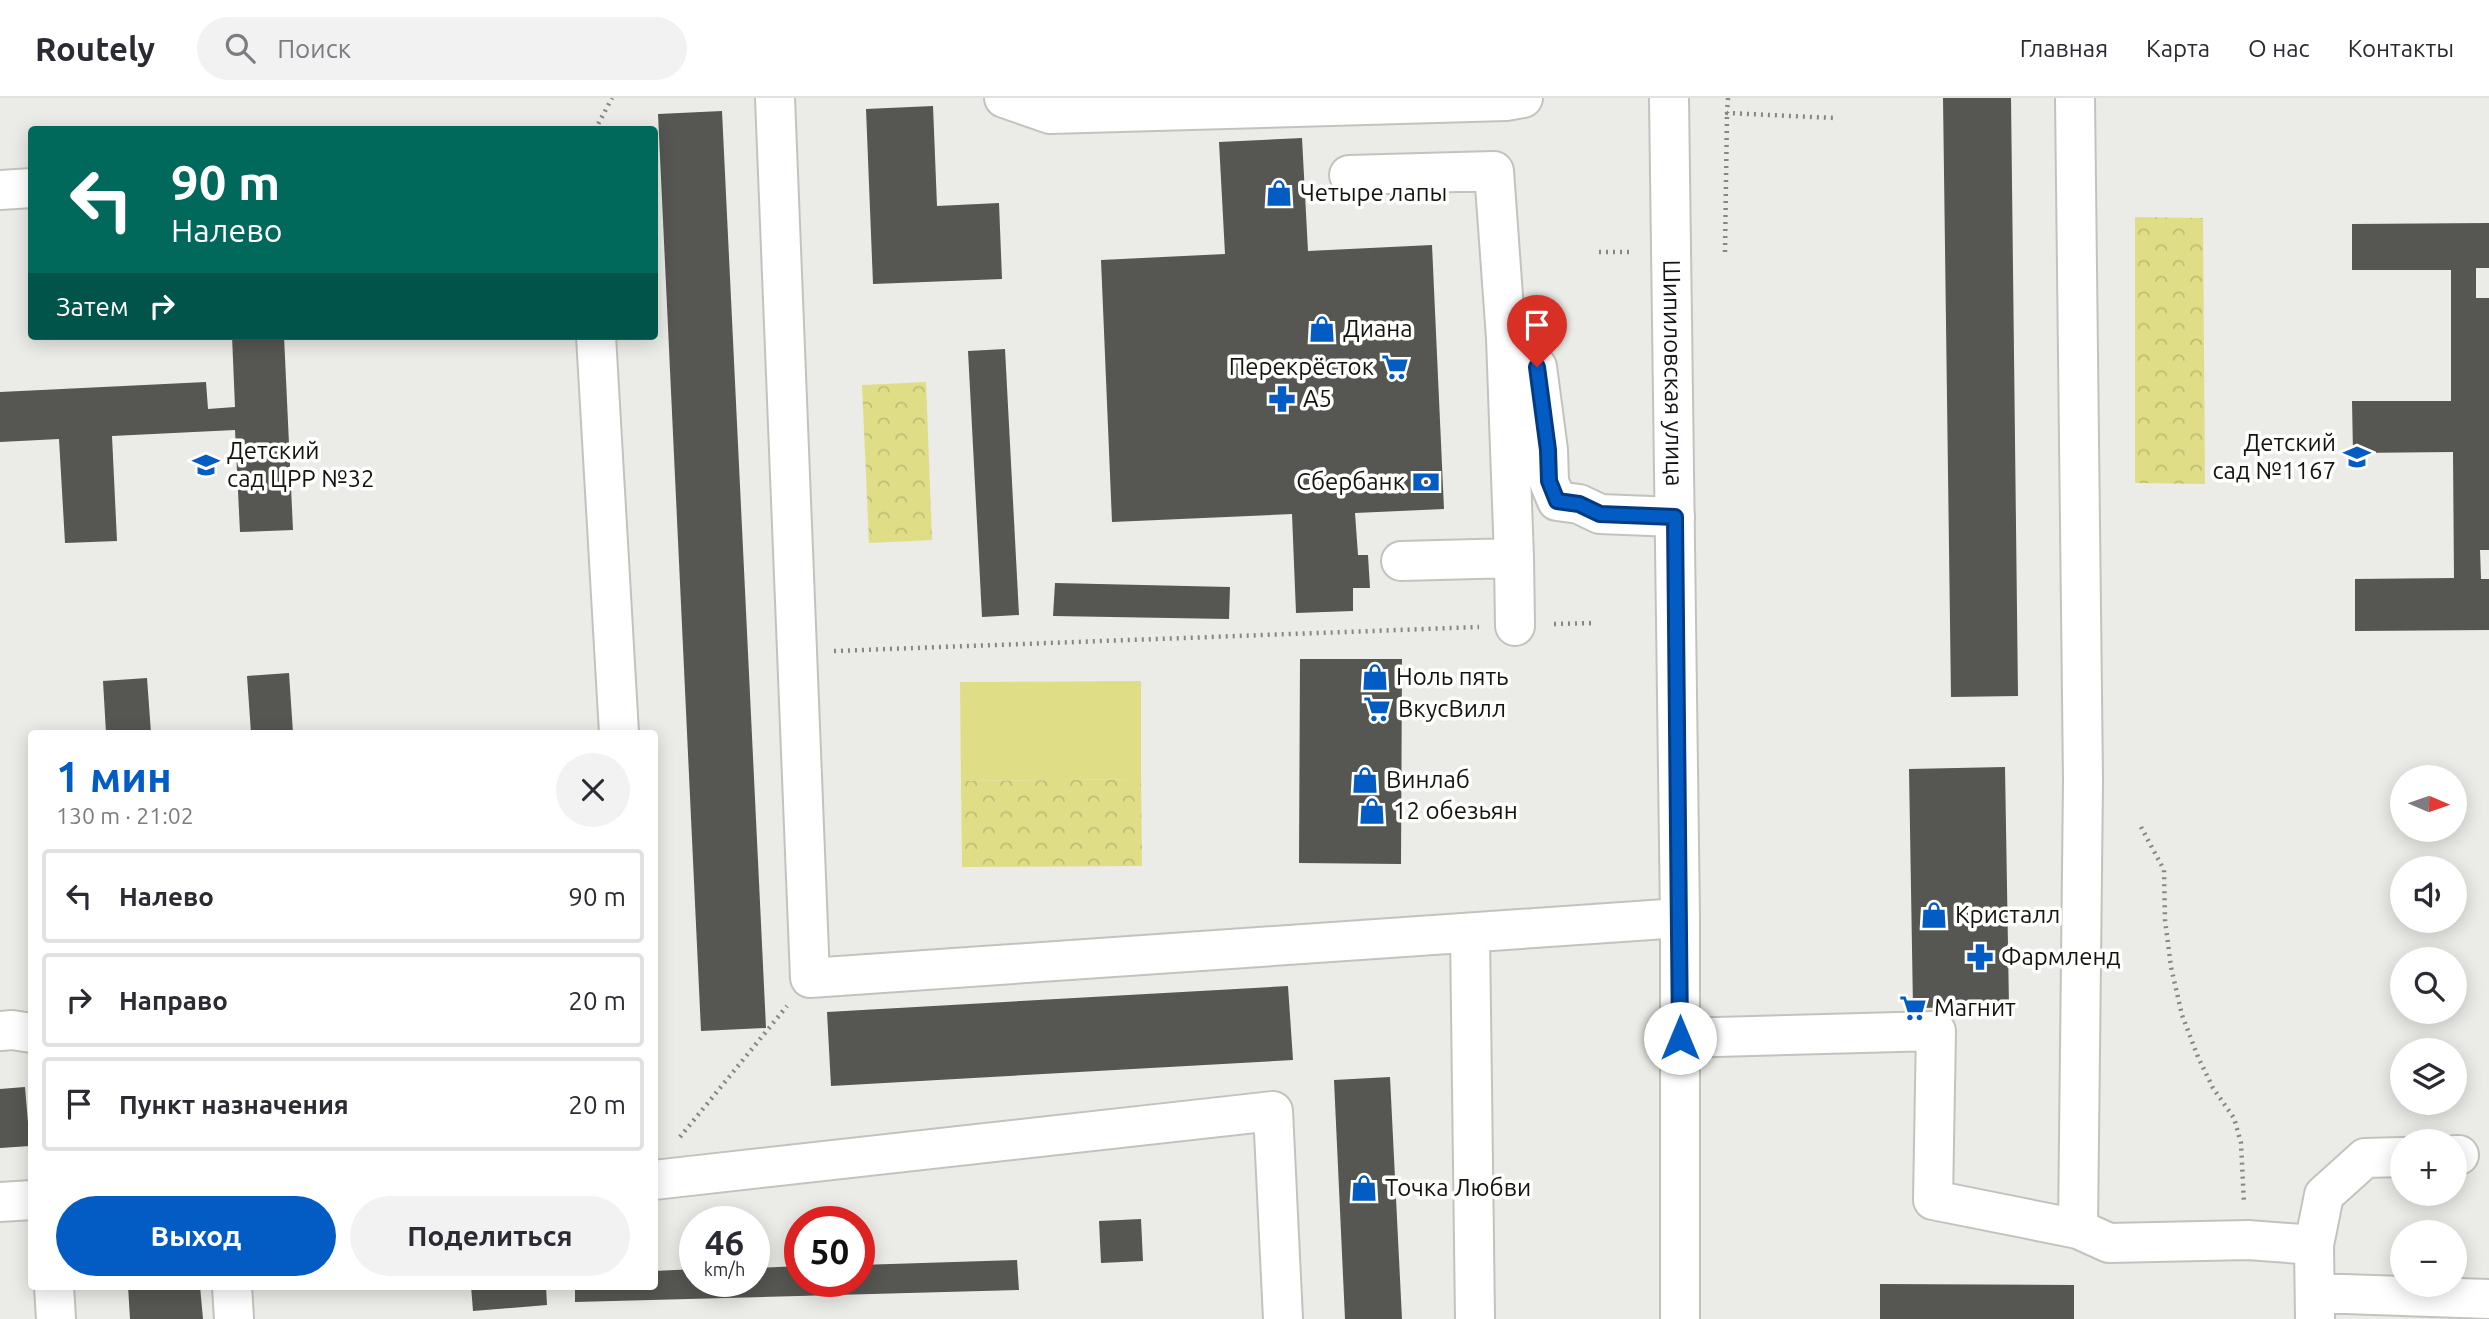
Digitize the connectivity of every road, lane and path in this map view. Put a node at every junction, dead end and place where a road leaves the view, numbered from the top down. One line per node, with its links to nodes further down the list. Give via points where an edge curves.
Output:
1 (612, 98): 10 (path)
2 (775, 98): 24 (main road)
3 (1004, 98): 7 (main road, via 1050,114)
4 (1669, 98): 19 (main road, Шипиловская улица)
5 (1728, 98): 8 (path)
6 (2075, 98): 37 (main road, via 2083,780)
7 (1511, 99)
8 (1727, 113): 9 (path); 16 (path)
9 (1833, 118)
10 (597, 126)
11 (1349, 175): 20 (main road, via 1494,172)
12 (28, 188): 13 (main road)
13 (0, 190)
14 (1599, 252): 15 (path)
15 (1638, 252)
16 (1726, 252)
17 (596, 340): 25 (main road)
18 (1537, 367): 19 (main road, via 1549,481 1557,501 1600,514)
19 (1675, 517): 27 (main road, Шипиловская улица)
20 (1514, 558): 21 (main road); 23 (main road)
21 (1401, 561)
22 (1595, 623): 23 (path)
23 (1514, 626): 24 (path)
24 (796, 652): 29 (main road)
25 (618, 730)
26 (2141, 827): 38 (path, via 2164,870 2165,920 2182,1015 2208,1077 2234,1118 2241,1143)
27 (1679, 918): 28 (main road); 32 (main road, Шипиловская улица)
28 (1470, 933): 29 (main road); 47 (main road)
29 (810, 978): 34 (path)
30 (0, 1031): 31 (main road)
31 (28, 1032)
32 (1680, 1038): 37 (main road, via 1936,1031 1933,1200); 48 (main road, Шипиловская улица)
33 (2390, 1157): 39 (main road, via 2365,1158 2324,1195)
34 (663, 1164): 46 (main road, via 1273,1111)
35 (28, 1200): 36 (main road)
36 (0, 1202)
37 (2078, 1229): 38 (main road, via 2109,1243)
38 (2248, 1240): 39 (main road)
39 (2314, 1245): 43 (main road)
40 (54, 1290): 44 (main road)
41 (232, 1290): 45 (main road)
42 (2489, 1299): 43 (main road)
43 (2315, 1306)
44 (56, 1319)
45 (234, 1319)
46 (1283, 1319)
47 (1475, 1319)
48 (1679, 1319)

